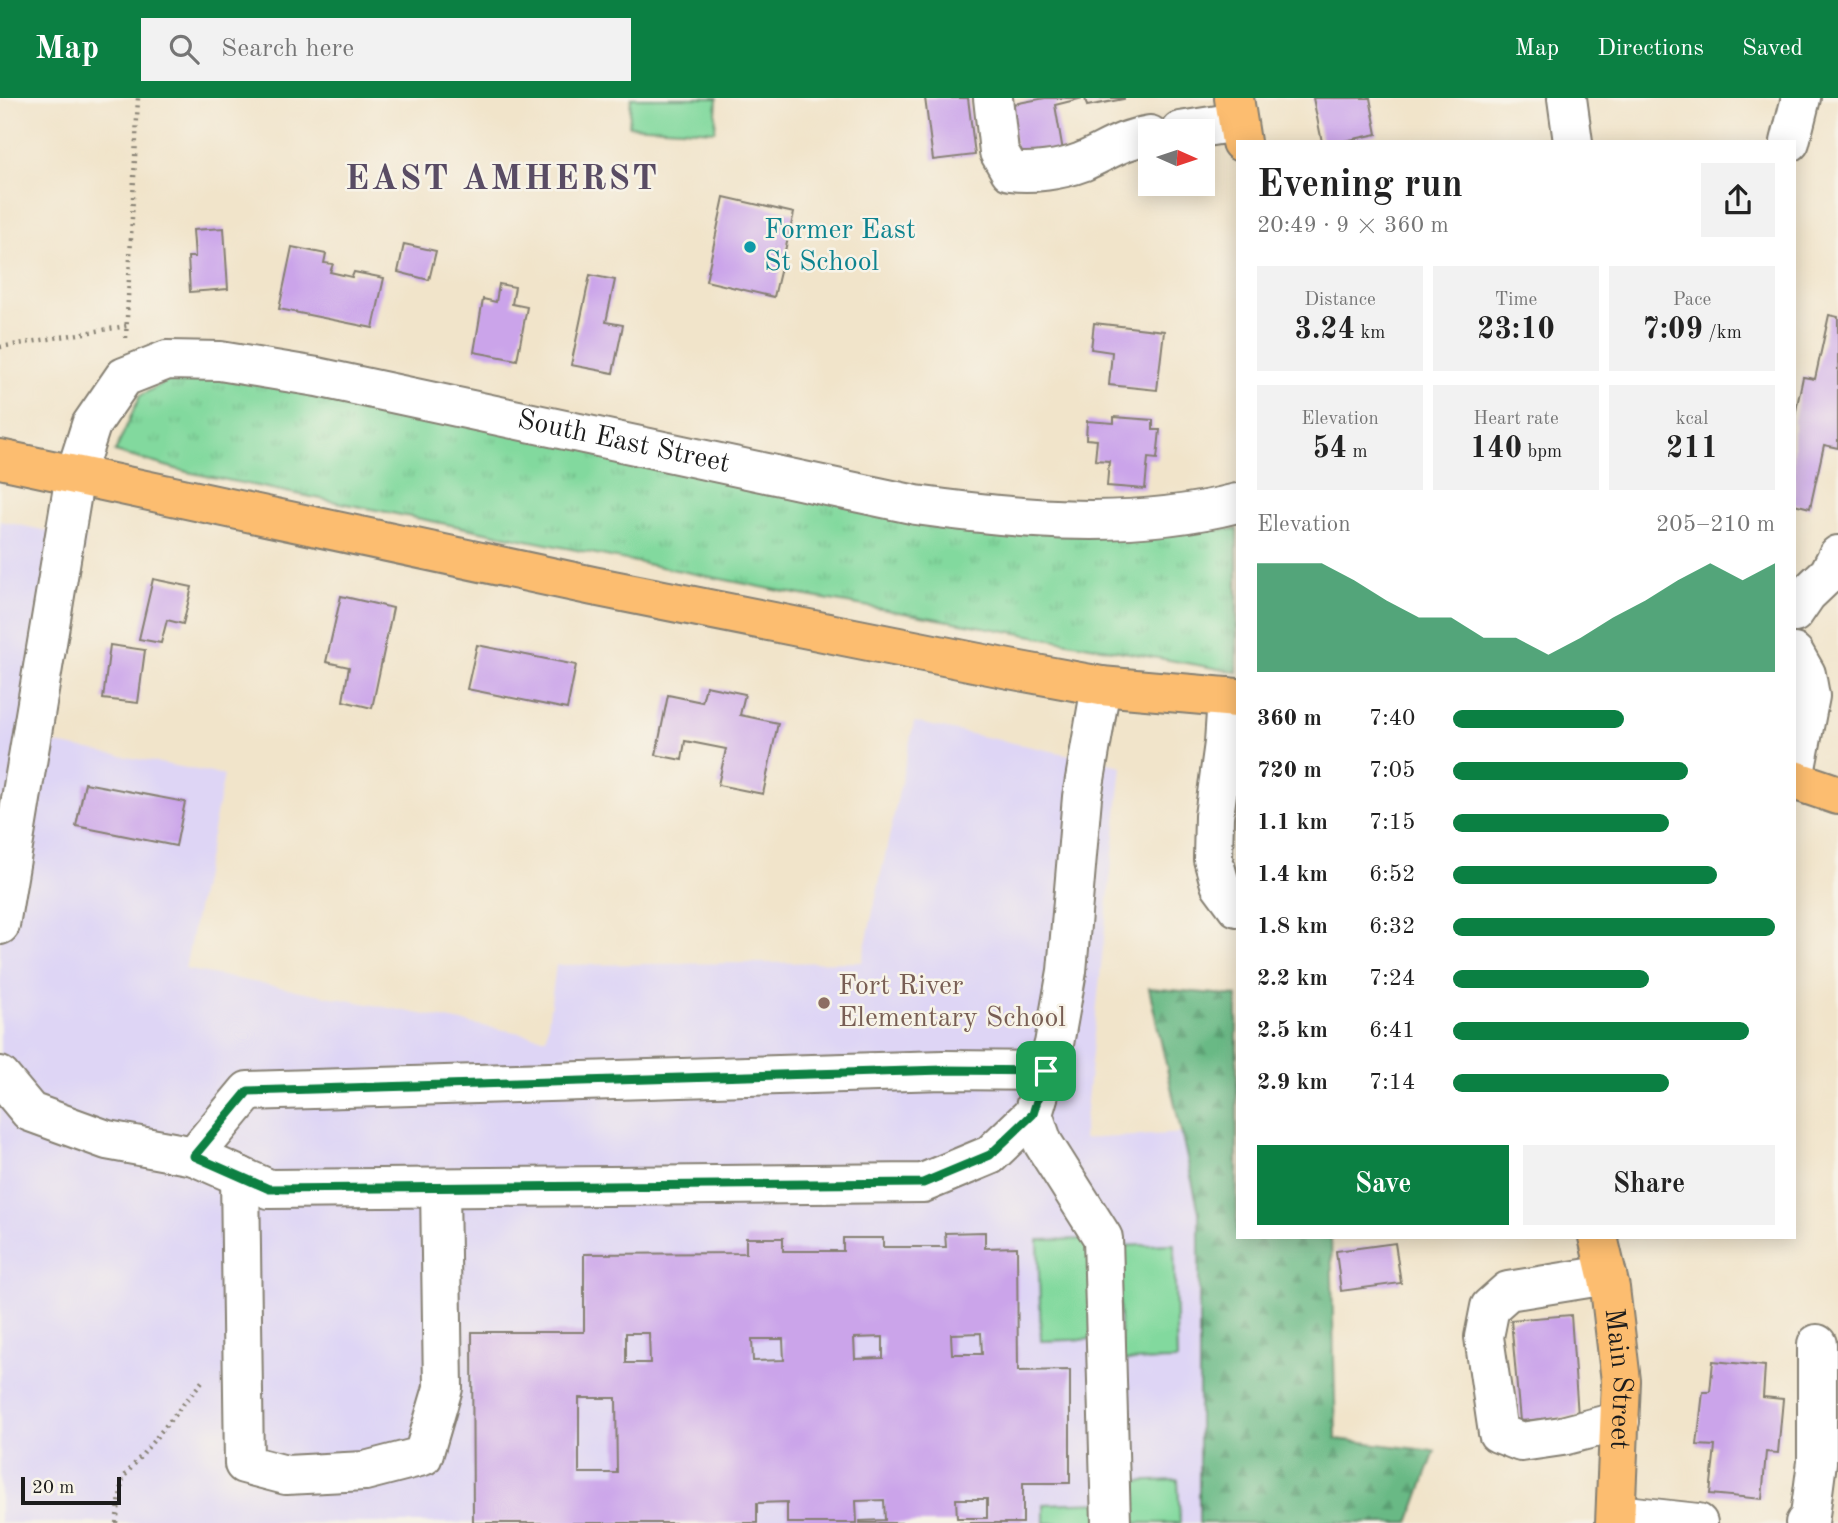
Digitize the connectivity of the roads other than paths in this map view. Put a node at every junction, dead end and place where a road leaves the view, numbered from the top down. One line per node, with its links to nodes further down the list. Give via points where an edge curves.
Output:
1 (993, 98): 6 (street, via 999,152 1010,171 1027,173 1080,163)
2 (1567, 98): 7 (street)
3 (1801, 98): 8 (street)
4 (1237, 121): 5 (street)
5 (1215, 125)
6 (1138, 137)
7 (1573, 140)
8 (1790, 140)
9 (0, 459): 10 (main road)
10 (75, 475): 11 (street, South East Street, via 91,425 124,377 167,360 232,363 317,377 916,505 981,514 1081,521 1167,516); 15 (main road, via 593,586); 21 (street)
11 (1236, 503)
12 (1838, 555): 13 (street, via 1829,573)
13 (1796, 610)
14 (1796, 656): 17 (street, via 1810,695)
15 (1101, 686): 16 (main road); 22 (street, via 1082,797 1067,971)
16 (1232, 697): 20 (street, via 1214,816 1213,859 1220,884)
17 (1796, 768)
18 (1796, 780): 19 (main road)
19 (1838, 795)
20 (1236, 906)
21 (0, 925)
22 (1046, 1071): 24 (street); 25 (street, via 943,1070 248,1091)
23 (0, 1076): 25 (street, via 30,1112 107,1140)
24 (1033, 1114): 27 (street, via 990,1155 923,1183); 33 (street, via 1043,1143 1103,1238)
25 (194, 1156): 26 (street)
26 (240, 1176): 27 (street, via 269,1189); 27 (street, via 244,1464 286,1475 365,1471 423,1456 443,1388)
27 (440, 1188)
28 (1598, 1239): 29 (main road, Main Street)
29 (1607, 1275): 31 (main road, Main Street, via 1621,1381); 31 (street, via 1508,1291 1490,1307 1484,1337 1498,1433 1521,1442)
30 (1817, 1344): 35 (street, via 1817,1462 1809,1522)
31 (1620, 1421): 32 (main road, Main Street)
32 (1616, 1519): 34 (street)
33 (1111, 1523)
34 (1698, 1523)
35 (1805, 1523)

